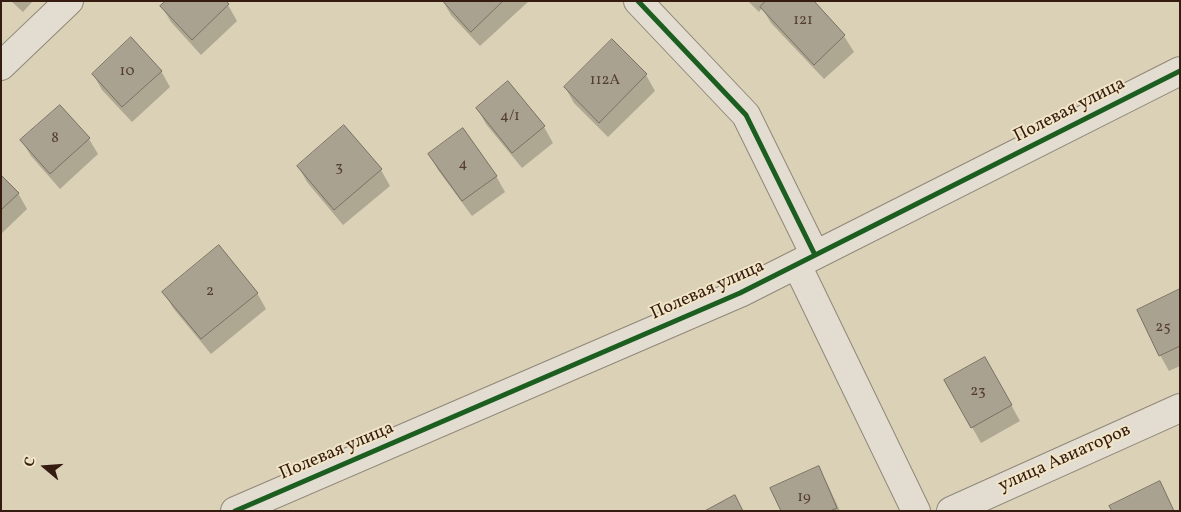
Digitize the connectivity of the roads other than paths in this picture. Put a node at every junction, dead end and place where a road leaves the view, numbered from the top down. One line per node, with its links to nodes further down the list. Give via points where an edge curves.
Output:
1 (68, 1): 3 (street)
2 (638, 1): 5 (street, via 746,115)
3 (1, 66)
4 (1180, 71): 5 (street, Полевая улица)
5 (806, 260): 7 (street, Полевая улица, via 731,297); 8 (street)
6 (1180, 408): 9 (street, улица Авиаторов)
7 (235, 511)
8 (916, 511)
9 (951, 511)

